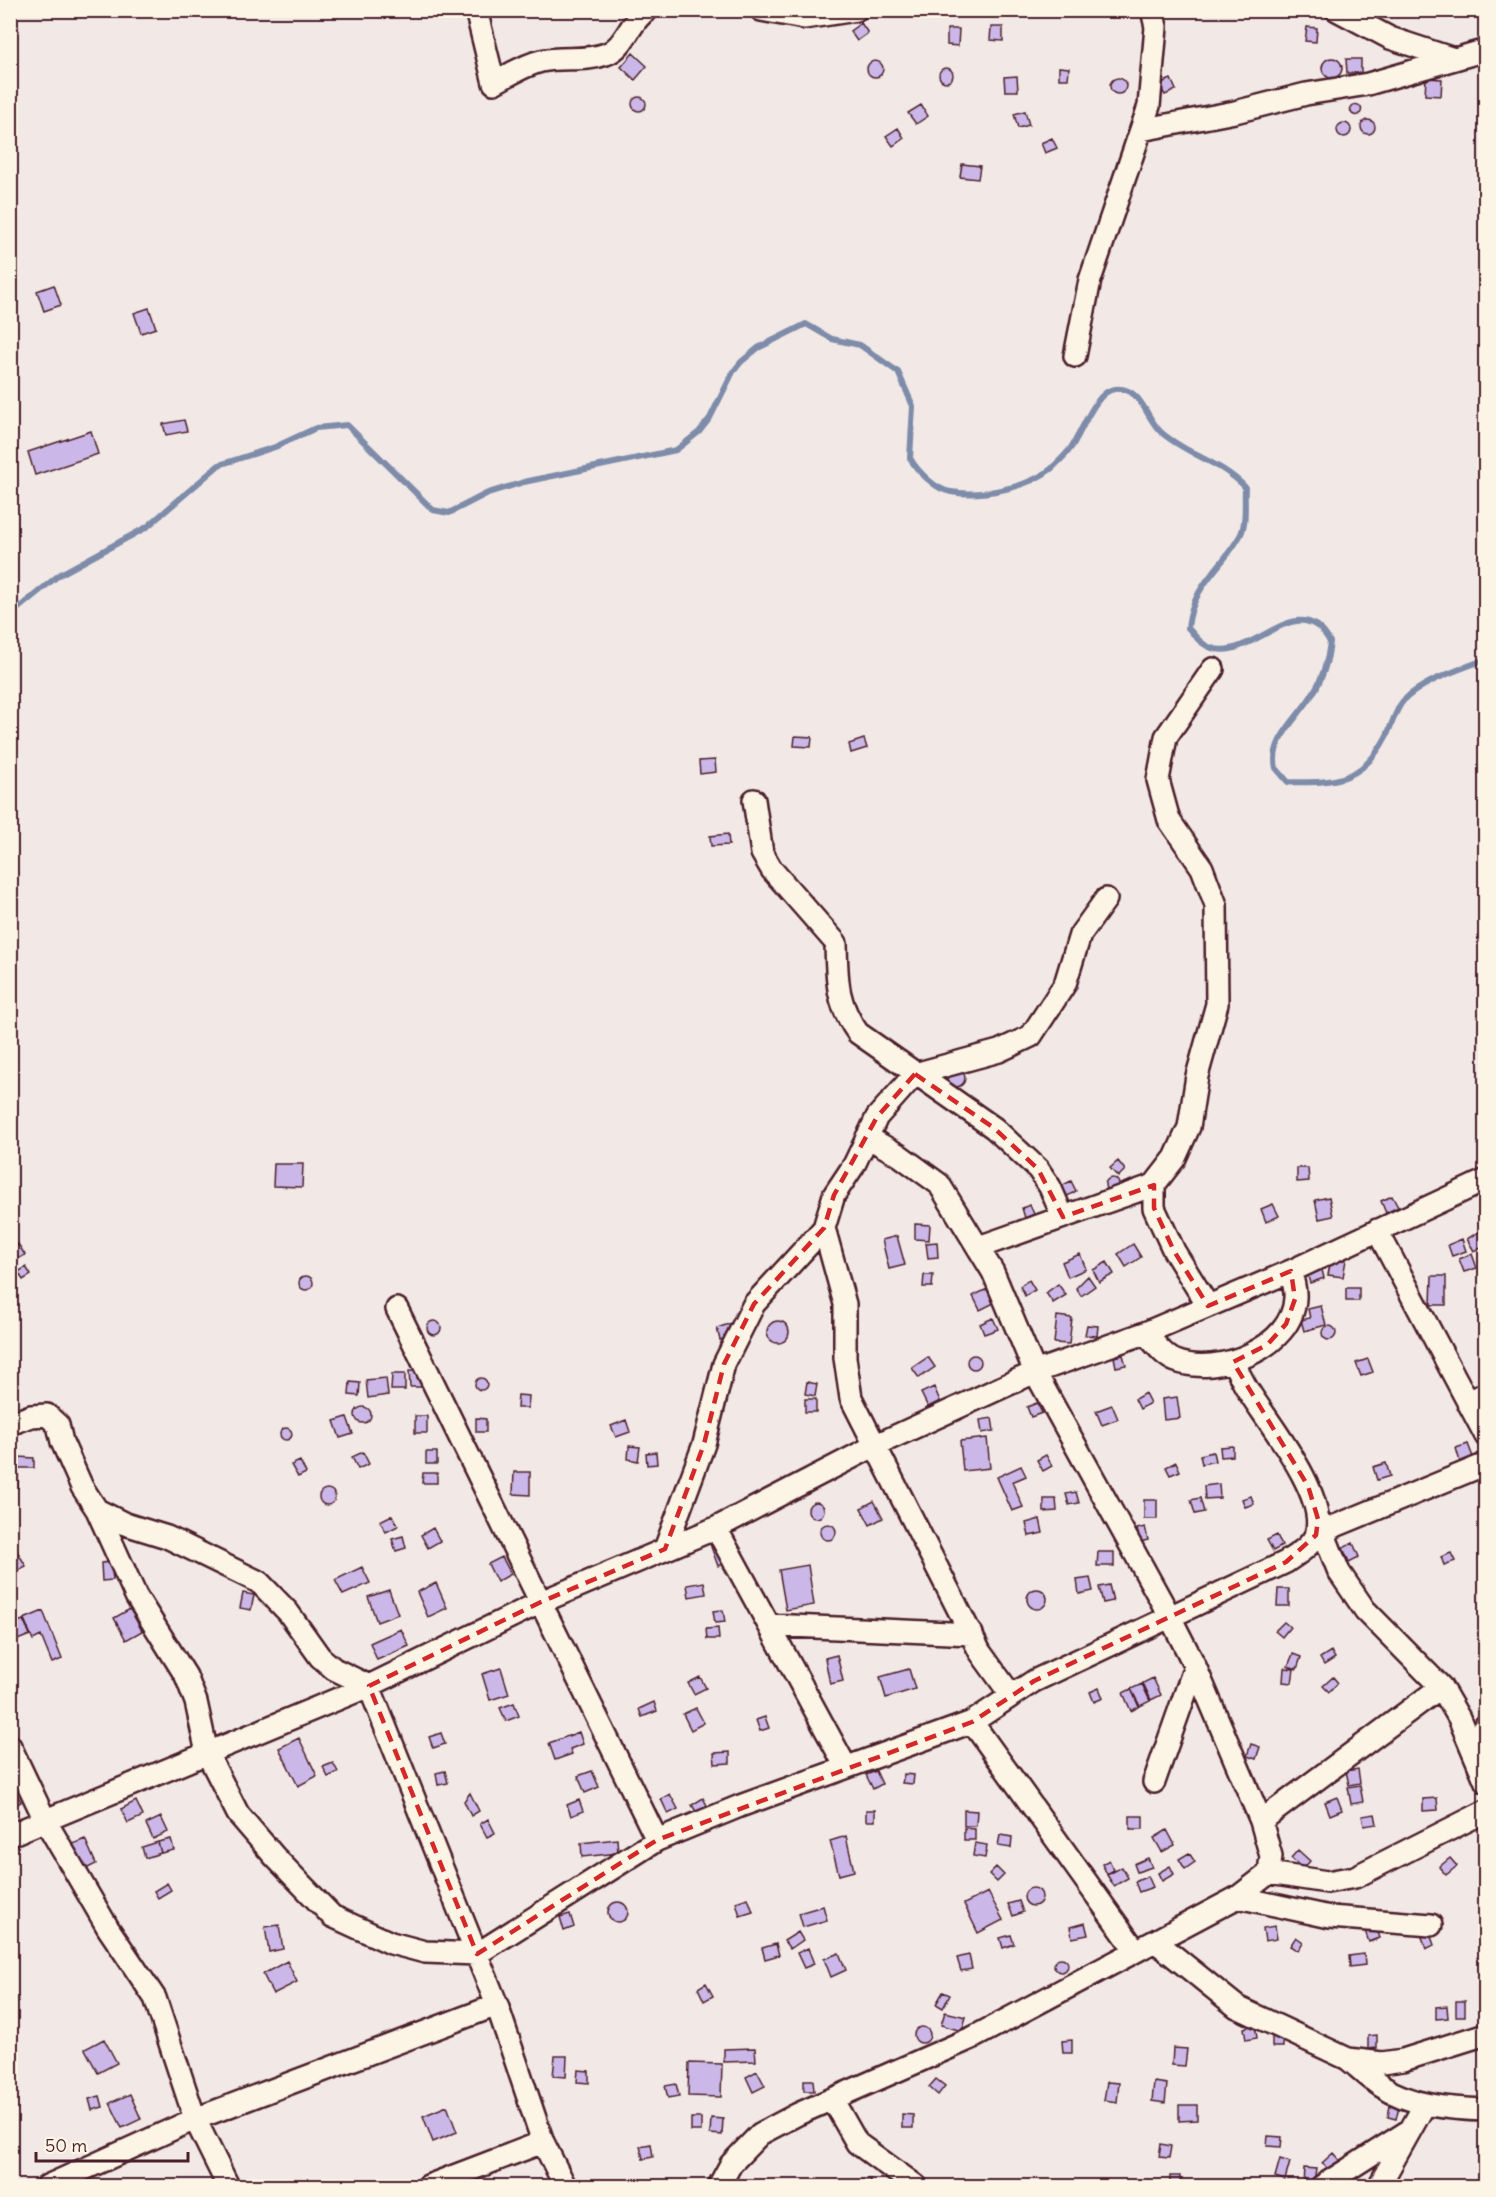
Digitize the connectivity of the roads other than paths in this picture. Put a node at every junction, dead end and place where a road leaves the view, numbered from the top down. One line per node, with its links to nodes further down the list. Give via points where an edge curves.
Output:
1 (476, 10): 2 (street, via 494,83 542,61 609,54 626,38 637,16)
2 (647, 10)
3 (761, 10): 4 (street, via 804,18)
4 (856, 10)
5 (1152, 10): 9 (street, via 1156,27 1150,95)
6 (1337, 10): 8 (street, via 1390,38)
7 (1485, 50): 8 (street)
8 (1454, 59): 9 (street, via 1368,84)
9 (1142, 130): 10 (street, via 1090,280)
10 (1075, 356)
11 (1213, 669): 17 (street, via 1166,737 1158,780 1169,819 1202,868 1216,905 1217,1004 1197,1076 1189,1127 1175,1158)
12 (754, 800): 14 (street, via 762,853 772,870 836,943 837,987 845,1015 858,1033)
13 (1106, 899): 14 (street, via 1080,935 1065,984 1031,1036 999,1051)
14 (915, 1074): 15 (street, via 877,1117); 18 (street, via 994,1128 1038,1168)
15 (867, 1137): 19 (street, via 854,1166 834,1195); 21 (street, via 939,1184)
16 (1485, 1180): 20 (street)
17 (1154, 1185): 18 (street); 23 (street, via 1154,1208 1174,1251)
18 (1064, 1217): 21 (street)
19 (824, 1228): 31 (street, via 845,1304 845,1358 851,1398); 36 (street, via 754,1305 729,1354 704,1444)
20 (1377, 1230): 22 (street); 28 (street)
21 (978, 1246): 27 (street)
22 (1291, 1271): 23 (street); 26 (street, via 1295,1299 1286,1324 1267,1345)
23 (1208, 1305): 25 (street)
24 (397, 1309): 37 (street)
25 (1145, 1333): 26 (street, via 1174,1361 1199,1366); 27 (street)
26 (1233, 1362): 34 (street, via 1308,1486)
27 (1035, 1372): 31 (street); 38 (street)
28 (1477, 1398): 30 (street)
29 (10, 1424): 33 (street, via 47,1415 58,1425 82,1487)
30 (1485, 1436)
31 (876, 1444): 35 (street); 40 (street)
32 (1485, 1464): 34 (street)
33 (97, 1510): 42 (street, via 167,1537 259,1582 288,1611 320,1657 334,1669); 49 (street, via 136,1596 186,1676)
34 (1320, 1525): 38 (street, via 1307,1547 1286,1562); 43 (street, via 1339,1572 1365,1610)
35 (716, 1528): 36 (street); 39 (street)
36 (665, 1549): 37 (street)
37 (542, 1602): 42 (street); 57 (street)
38 (1169, 1615): 41 (street); 44 (street)
39 (769, 1624): 40 (street); 50 (street)
40 (972, 1634): 44 (street)
41 (1195, 1666): 51 (street); 55 (street)
42 (369, 1686): 49 (street); 62 (street)
43 (1441, 1687): 47 (street); 55 (street)
44 (1011, 1695): 45 (street)
45 (972, 1722): 50 (street); 61 (street)
46 (1485, 1725): 47 (street)
47 (1471, 1745): 52 (street)
48 (10, 1746): 54 (street)
49 (207, 1752): 54 (street); 62 (street, via 238,1814 332,1916 391,1943 425,1952)
50 (846, 1767): 57 (street)
51 (1154, 1782)
52 (1485, 1782)
53 (1485, 1811): 58 (street, via 1355,1877 1328,1882)
54 (45, 1820): 56 (street); 69 (street, via 108,1928 155,1998)
55 (1261, 1821): 58 (street, via 1271,1856)
56 (10, 1835)
57 (657, 1840): 62 (street)
58 (1269, 1873): 59 (street)
59 (1238, 1897): 60 (street, via 1330,1917); 61 (street)
60 (1431, 1925)
61 (1146, 1946): 65 (street, via 1237,2007); 66 (street, via 974,2037)
62 (477, 1953): 63 (street)
63 (497, 2005): 69 (street); 71 (street)
64 (1485, 2034): 65 (street, via 1402,2060 1382,2063)
65 (1348, 2059): 67 (street, via 1382,2087)
66 (832, 2099): 76 (street, via 760,2134 732,2164); 77 (street, via 857,2143)
67 (1425, 2104): 68 (street); 70 (street)
68 (1485, 2110)
69 (195, 2119): 72 (street); 73 (street)
70 (1410, 2130): 78 (street); 79 (street)
71 (543, 2142): 74 (street); 75 (street)
72 (47, 2187)
73 (228, 2187)
74 (428, 2187)
75 (566, 2187)
76 (719, 2187)
77 (916, 2187)
78 (1322, 2187)
79 (1379, 2187)

